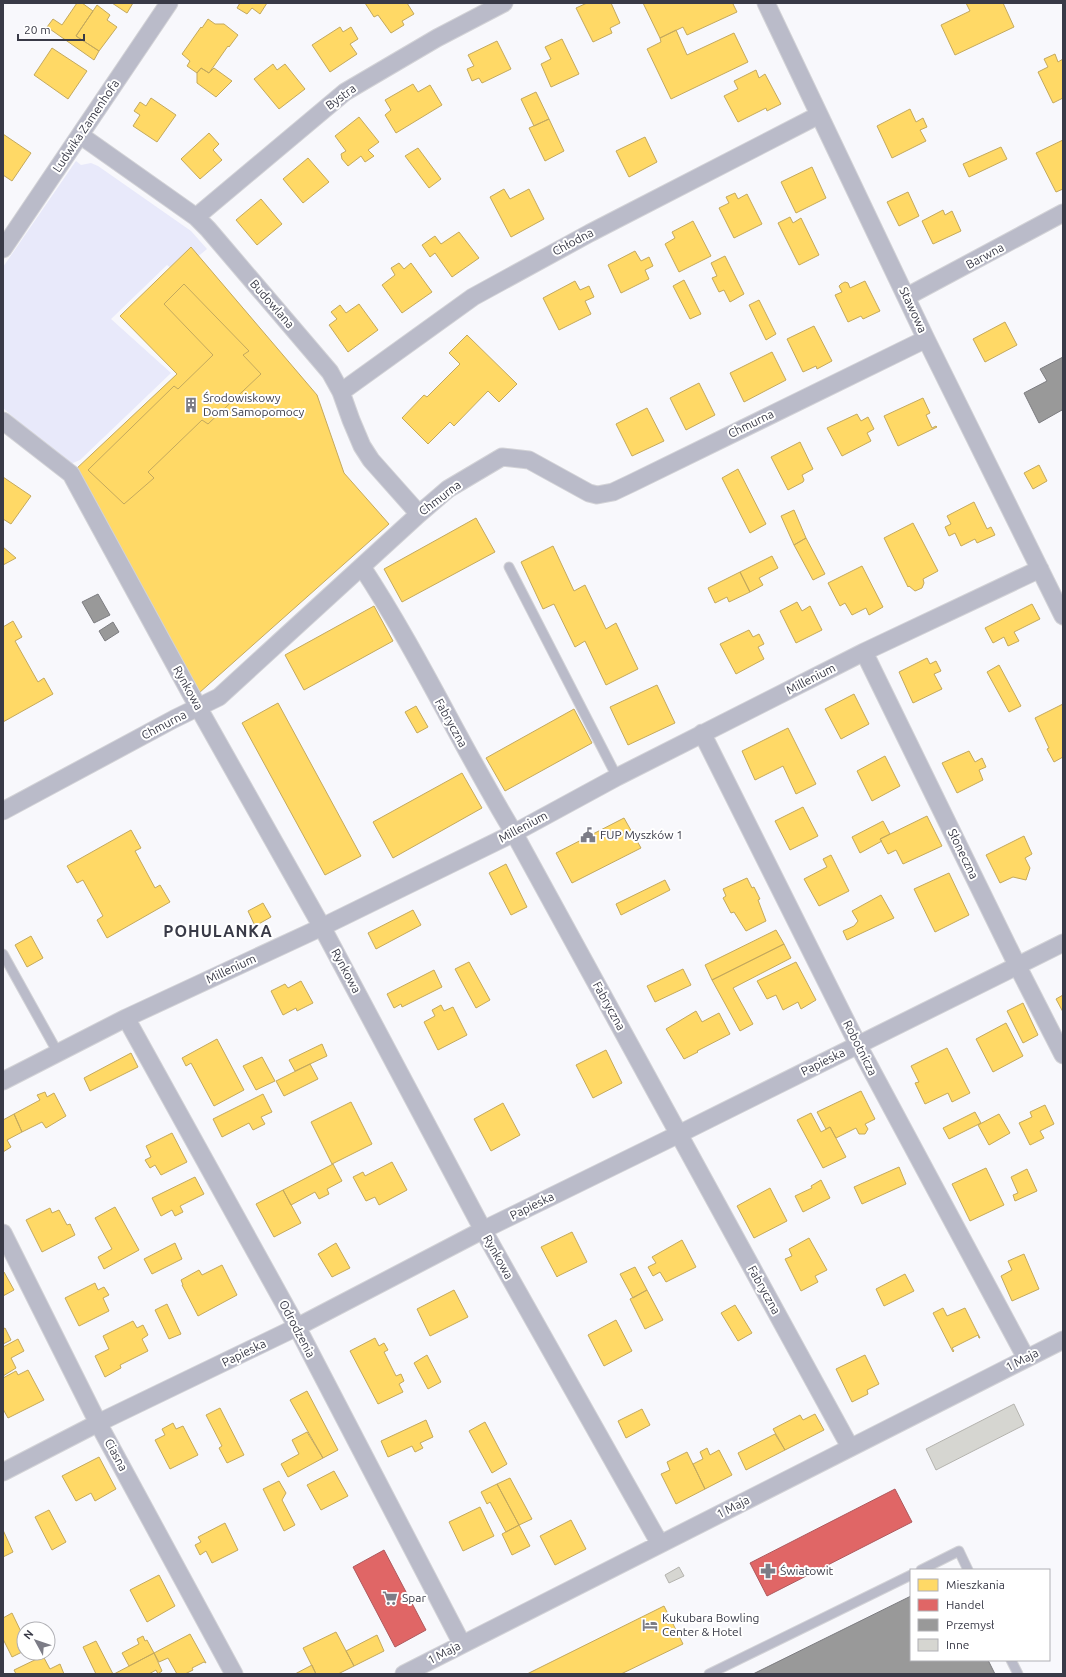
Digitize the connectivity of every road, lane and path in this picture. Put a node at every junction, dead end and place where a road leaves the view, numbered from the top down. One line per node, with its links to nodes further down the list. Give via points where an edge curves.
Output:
1 (169, 3): 5 (street, Ludwika Zamenhofa)
2 (504, 3): 7 (street, Bystra, via 345,92)
3 (766, 3): 4 (street, Stawowa)
4 (819, 115): 9 (street, Stawowa); 11 (street, Chłodna, via 590,233 473,297)
5 (80, 135): 7 (street, Budowlana); 8 (street, Ludwika Zamenhofa)
6 (1063, 214): 9 (street, Barwna)
7 (196, 217): 11 (street, Budowlana, via 330,372)
8 (3, 249)
9 (906, 297): 10 (street, Stawowa)
10 (926, 339): 13 (street, Chmurna, via 613,492 604,495 589,493 529,460 502,457 448,489); 16 (street, Stawowa)
11 (341, 392): 13 (street, Budowlana, via 370,460)
12 (3, 421): 19 (street, Rynkowa, via 71,474)
13 (419, 514): 14 (street, Chmurna)
14 (362, 567): 19 (street, Chmurna, via 219,697); 23 (street, Fabryczna)
15 (510, 567): 21 (lane)
16 (1040, 569): 17 (street, Stawowa); 18 (street, Millenium)
17 (1063, 616)
18 (864, 652): 20 (street, Millenium); 27 (street, Słoneczna)
19 (198, 707): 22 (street, Chmurna); 24 (street, Rynkowa)
20 (702, 733): 21 (street, Millenium); 29 (street, Robotnicza)
21 (617, 777): 23 (street, Millenium)
22 (3, 811)
23 (514, 833): 24 (street, Millenium); 33 (street, Fabryczna)
24 (322, 927): 28 (street, Millenium); 34 (street, Rynkowa)
25 (1063, 943): 27 (street, Papieska)
26 (3, 954): 30 (lane)
27 (1016, 965): 29 (street, Papieska); 31 (street, Słoneczna)
28 (126, 1018): 30 (street, Millenium); 36 (street, Odrodzenia)
29 (858, 1045): 33 (street, Papieska); 38 (street, Robotnicza)
30 (58, 1053): 32 (street, Millenium)
31 (1063, 1055)
32 (3, 1080)
33 (679, 1134): 34 (street, Papieska); 40 (street, Fabryczna)
34 (483, 1230): 36 (street, Papieska); 42 (street, Rynkowa)
35 (3, 1233): 39 (street, Ciasna)
36 (297, 1327): 39 (street, Papieska); 46 (street, Odrodzenia)
37 (1061, 1345): 38 (street, 1 Maja)
38 (1026, 1358): 40 (street, 1 Maja)
39 (98, 1423): 41 (street, Papieska); 48 (street, Ciasna)
40 (850, 1447): 42 (street, 1 Maja)
41 (3, 1472)
42 (660, 1544): 46 (street, 1 Maja)
43 (923, 1569): 44 (lane, via 959,1551)
44 (968, 1569)
45 (910, 1575): 50 (lane)
46 (462, 1644): 49 (street, 1 Maja)
47 (1012, 1661): 51 (lane)
48 (234, 1674)
49 (404, 1674)
50 (709, 1674)
51 (1018, 1674)

